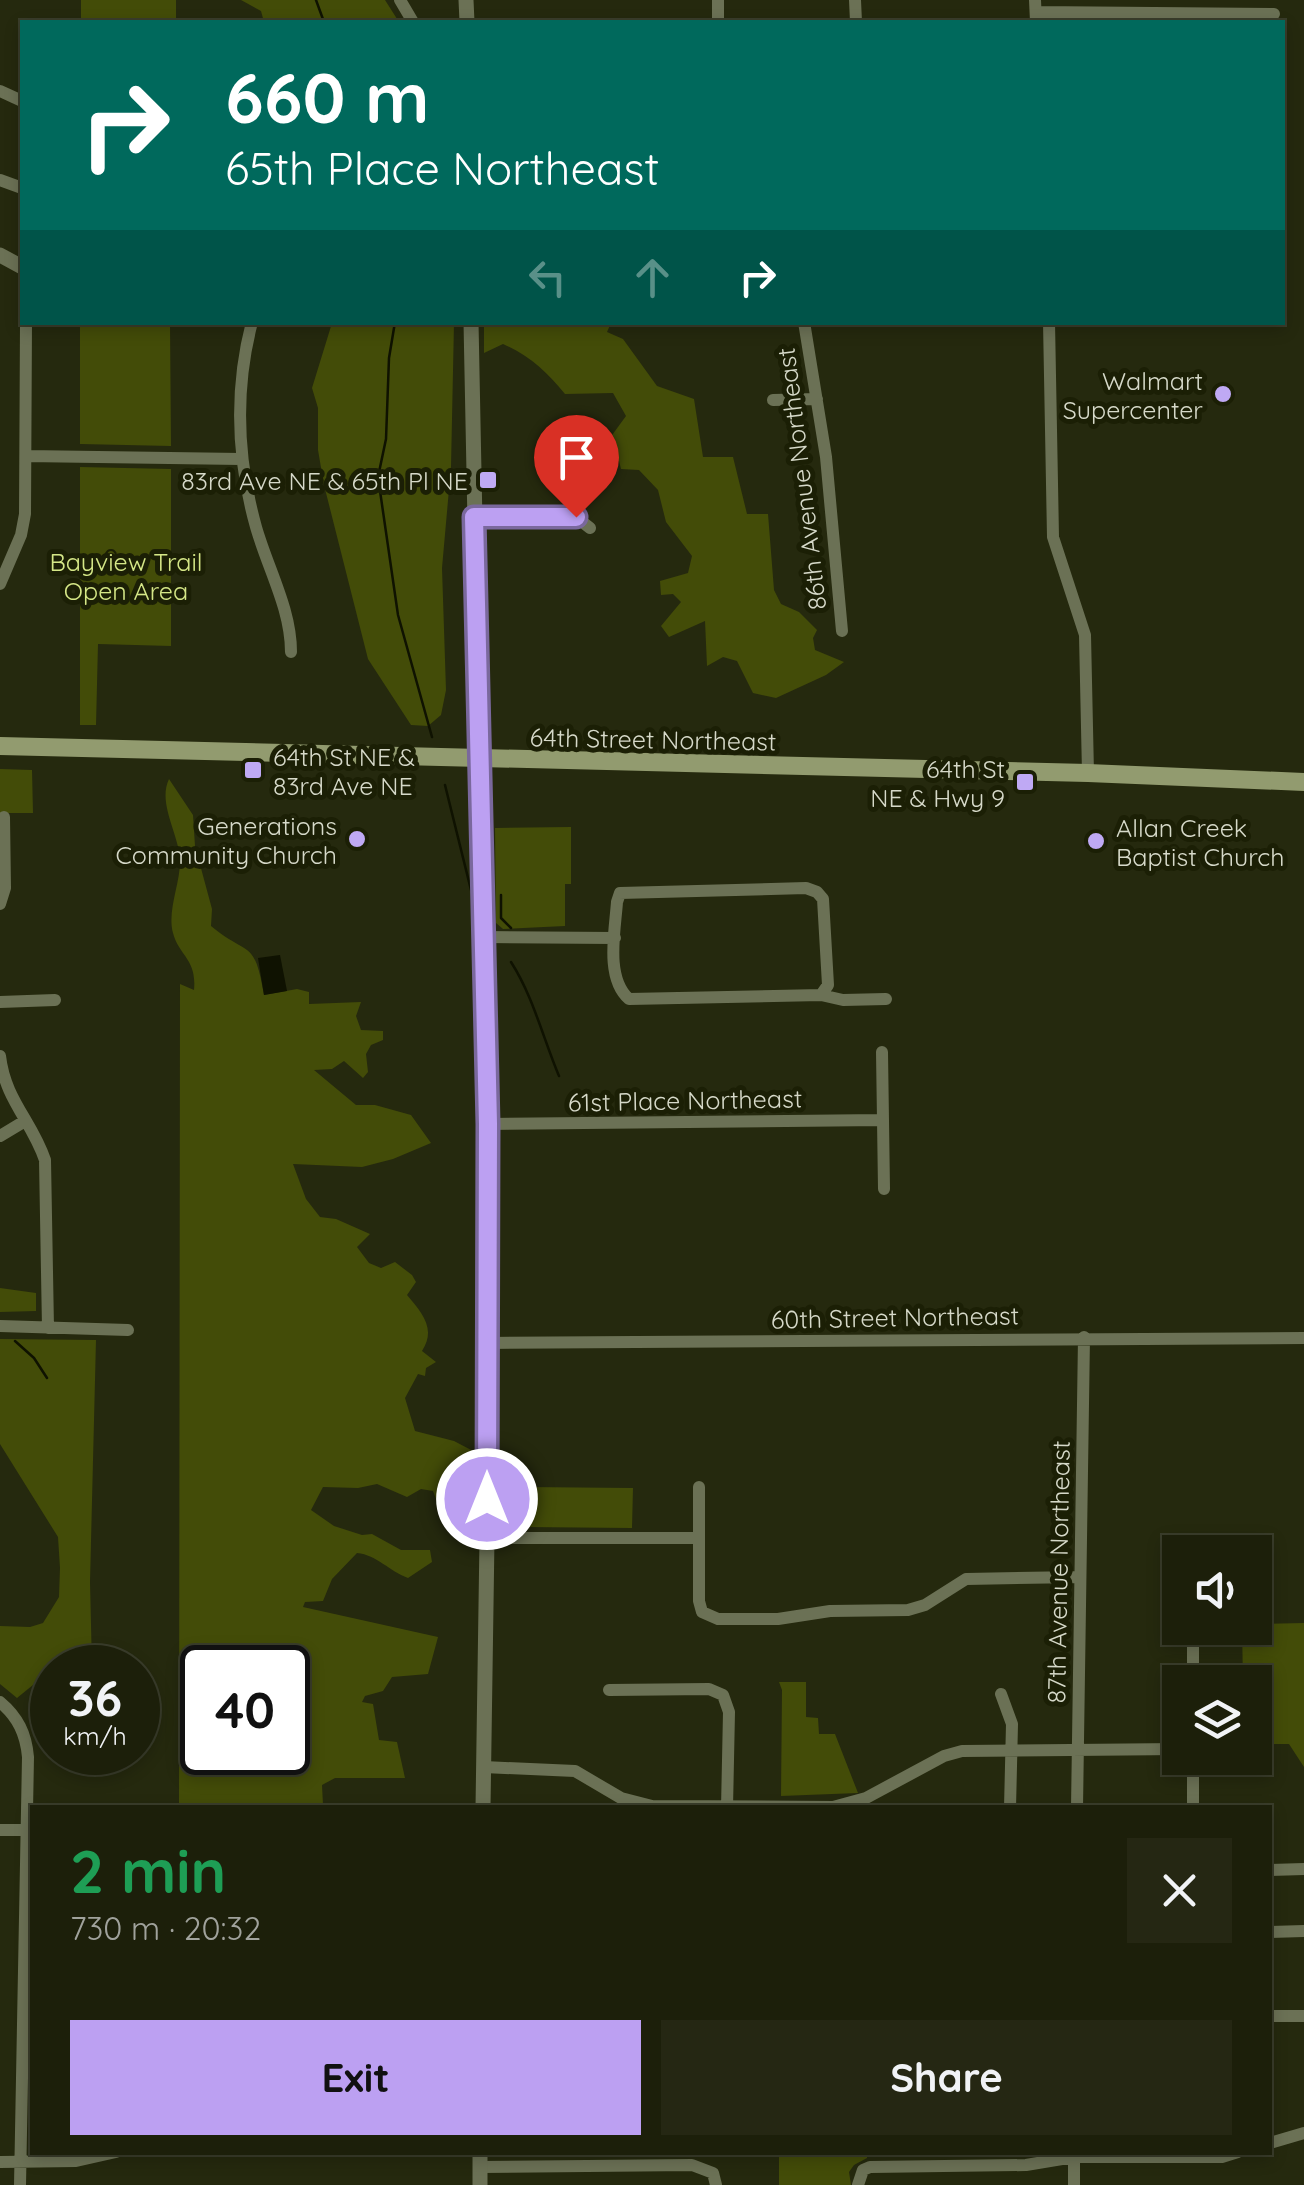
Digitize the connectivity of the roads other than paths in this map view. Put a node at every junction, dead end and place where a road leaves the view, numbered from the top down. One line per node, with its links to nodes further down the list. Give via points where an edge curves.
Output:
1 (1036, 11): 2 (street)
2 (1274, 12)
3 (26, 325): 10 (street)
4 (251, 325): 11 (street, via 239,394)
5 (471, 325): 12 (street)
6 (804, 325): 8 (street, 86th Avenue Northeast)
7 (1049, 325): 19 (street, via 1053,537 1086,635)
8 (816, 398): 9 (street); 15 (street, 86th Avenue Northeast)
9 (772, 400)
10 (26, 456): 11 (street); 14 (street, via 21,534)
11 (241, 459): 16 (street, via 291,630)
12 (474, 517): 13 (street, via 576,517); 18 (street)
13 (590, 528)
14 (0, 584)
15 (842, 631)
16 (291, 652)
17 (0, 746): 18 (main road, 64th Street Northeast)
18 (478, 759): 19 (main road, 64th Street Northeast); 23 (street)
19 (1088, 774): 20 (main road, 64th Street Northeast)
20 (1304, 782)
21 (4, 817): 22 (street, via 6,888)
22 (0, 904)
23 (484, 937): 24 (street); 33 (street)
24 (615, 938): 25 (street, via 618,987 629,999); 25 (street, via 620,893 806,888 824,900 828,985)
25 (821, 995): 26 (street)
26 (886, 999)
27 (55, 1000): 28 (street)
28 (0, 1002)
29 (882, 1052): 31 (street)
30 (0, 1056): 32 (street, via 6,1089)
31 (882, 1120): 33 (street, 61st Place Northeast); 35 (street)
32 (25, 1121): 34 (street); 37 (street, via 48,1176)
33 (488, 1124): 41 (street)
34 (0, 1136)
35 (884, 1189)
36 (0, 1326): 37 (street)
37 (48, 1328): 38 (street)
38 (128, 1330)
39 (1084, 1337): 40 (street, 60th Street Northeast); 41 (street, 60th Street Northeast); 45 (street, 87th Avenue Northeast)
40 (1304, 1338)
41 (487, 1343): 43 (street)
42 (699, 1487): 44 (street)
43 (487, 1538): 44 (street); 52 (street)
44 (699, 1538): 45 (street, via 699,1601 706,1616 718,1619 908,1610 966,1579)
45 (1080, 1578): 50 (street, 87th Avenue Northeast)
46 (608, 1690): 56 (street, via 709,1688 723,1695 729,1712)
47 (1001, 1694): 49 (street, via 1012,1724)
48 (0, 1702): 62 (street, via 12,1712 28,1749)
49 (1011, 1750): 50 (street); 57 (street, via 954,1752); 58 (street)
50 (1078, 1750): 51 (street); 59 (street, 87th Avenue Northeast)
51 (1162, 1750)
52 (484, 1767): 54 (street); 55 (street, via 575,1771)
53 (1193, 1775): 60 (street)
54 (483, 1805)
55 (640, 1805)
56 (727, 1805)
57 (840, 1805)
58 (1010, 1805)
59 (1077, 1805)
60 (1193, 1805)
61 (0, 1830): 62 (street)
62 (28, 1830): 76 (street)
63 (1304, 1869): 64 (street)
64 (1272, 1870)
65 (1304, 1931): 66 (street)
66 (1272, 1932)
67 (1272, 2016): 68 (street)
68 (1304, 2016)
69 (1304, 2133): 70 (street)
70 (1272, 2142)
71 (103, 2155): 76 (street)
72 (1074, 2155): 73 (street); 80 (street, via 1026,2165 870,2168); 81 (street)
73 (1226, 2155)
74 (480, 2160): 78 (street); 79 (street, via 692,2165 712,2173)
75 (0, 2162): 76 (street)
76 (21, 2162): 77 (street)
77 (20, 2185)
78 (480, 2185)
79 (716, 2185)
80 (858, 2185)
81 (1074, 2185)

